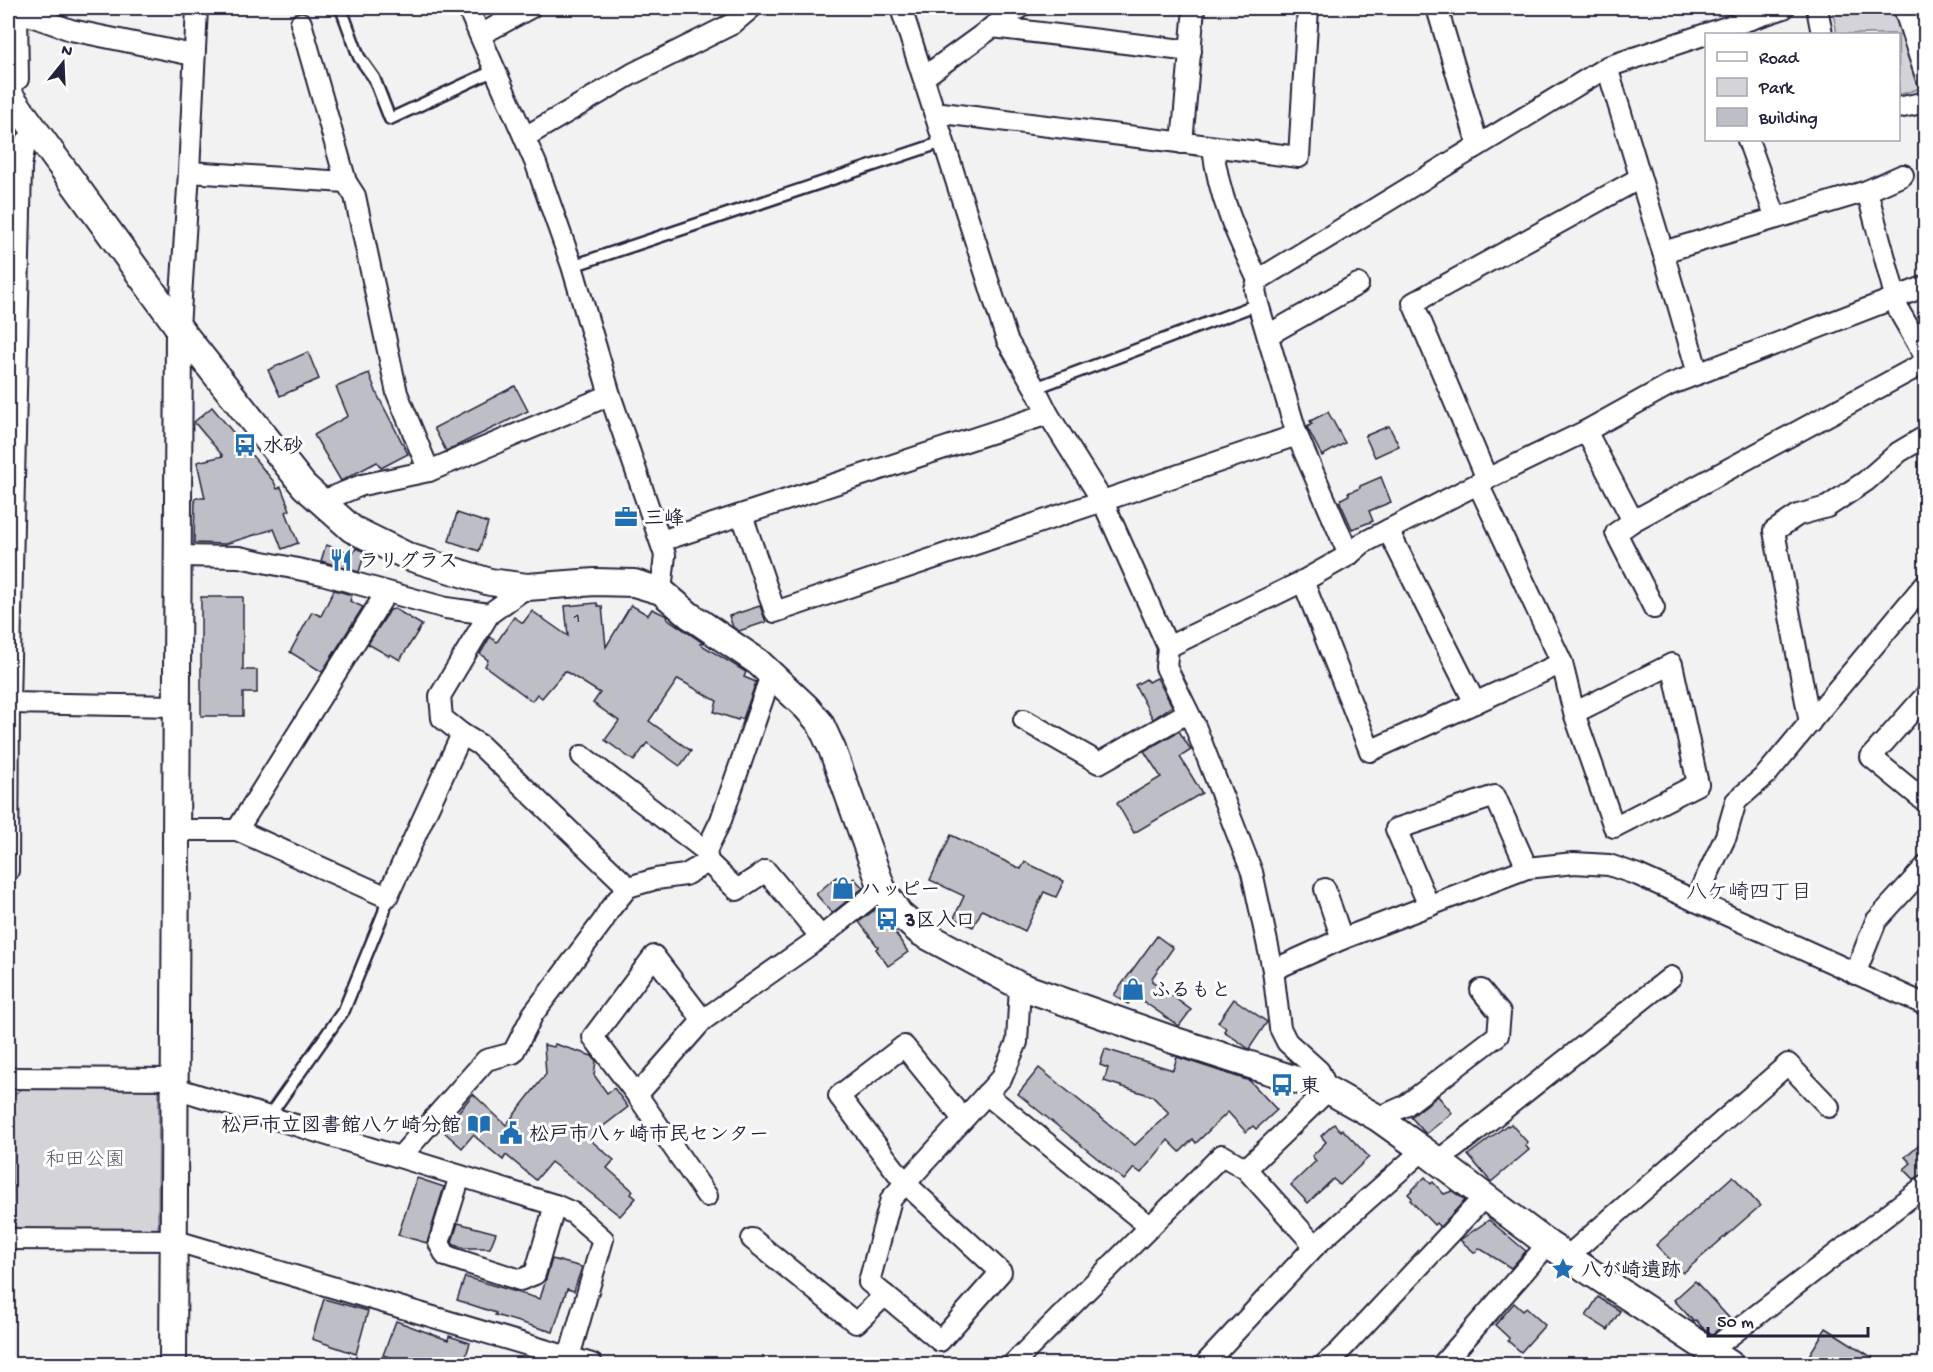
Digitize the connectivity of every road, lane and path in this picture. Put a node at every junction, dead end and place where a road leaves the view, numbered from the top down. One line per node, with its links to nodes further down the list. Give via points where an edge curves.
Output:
1 (197, 8): 21 (street)
2 (344, 8): 23 (lane, via 359,57 374,78 390,119)
3 (468, 8): 18 (street)
4 (530, 8): 18 (street)
5 (751, 8): 31 (street, via 732,24 632,74)
6 (902, 8): 25 (street)
7 (1019, 8): 15 (street)
8 (1194, 8): 20 (street)
9 (1308, 8): 36 (street, via 1299,157)
10 (1437, 8): 35 (street)
11 (1784, 8): 16 (street)
12 (1817, 8): 17 (street)
13 (1905, 8): 24 (street)
14 (301, 23): 40 (street)
15 (992, 27): 20 (street); 25 (street)
16 (1712, 33)
17 (1822, 33)
18 (480, 35): 23 (street)
19 (1705, 35): 22 (street)
20 (1191, 51): 34 (street)
21 (193, 55): 26 (street, via 71,30 17,11 18,78); 37 (street)
22 (1607, 67): 35 (street); 39 (street)
23 (495, 69): 31 (street)
24 (1925, 76)
25 (924, 77): 29 (street)
26 (10, 94): 30 (street)
27 (1926, 102): 28 (street)
28 (1900, 108)
29 (934, 112): 33 (street); 34 (street)
30 (36, 132): 50 (street); 81 (street, via 25,143 21,166)
31 (525, 137): 44 (street)
32 (1748, 141): 42 (street)
33 (943, 142): 44 (lane); 54 (street, via 1007,340)
34 (1182, 143): 36 (street)
35 (1479, 145): 45 (street)
36 (1213, 147): 45 (street, via 1230,220)
37 (189, 172): 40 (street); 50 (street)
38 (1903, 176): 41 (street)
39 (1641, 178): 43 (street); 61 (street, via 1413,303)
40 (346, 182): 60 (street, via 355,196 397,393)
41 (1867, 191): 42 (street); 48 (street)
42 (1776, 218): 43 (street)
43 (1664, 252): 53 (street)
44 (572, 266): 55 (street)
45 (1258, 280): 49 (street)
46 (1358, 284): 51 (street)
47 (1926, 286): 48 (street)
48 (1896, 297): 52 (street, via 1899,312); 53 (street)
49 (1258, 304): 51 (street); 54 (lane)
50 (179, 328): 62 (street); 69 (street)
51 (1268, 335): 58 (street)
52 (1926, 360): 65 (street)
53 (1698, 374): 57 (street, via 1669,385)
54 (1035, 388): 56 (street)
55 (610, 395): 60 (street); 67 (street)
56 (1048, 414): 63 (street); 64 (street)
57 (1586, 431): 61 (street); 65 (street)
58 (1297, 435): 63 (street); 68 (street)
59 (1926, 436): 87 (street, via 1827,507 1798,515 1774,531)
60 (429, 471): 62 (street, via 362,485)
61 (1483, 481): 66 (street); 78 (street)
62 (320, 502): 72 (street, via 352,529 409,556 490,582)
63 (1103, 502): 64 (street, via 775,612); 77 (street)
64 (742, 515): 67 (street)
65 (1633, 521): 75 (street, via 1616,533)
66 (1388, 531): 68 (street, via 1363,543); 82 (street)
67 (661, 541): 73 (street, via 665,555)
68 (1350, 555): 70 (street)
69 (178, 556): 74 (street, via 239,557 322,574); 83 (street)
70 (1302, 581): 77 (street); 82 (street, via 1370,751)
71 (1926, 584): 87 (street)
72 (527, 587): 73 (street, via 634,583); 76 (street)
73 (661, 591): 79 (street)
74 (386, 593): 76 (street); 92 (street)
75 (1654, 608)
76 (489, 614): 88 (street, via 440,696 442,718)
77 (1168, 647): 84 (street, via 1166,667)
78 (1562, 663): 82 (street); 85 (street)
79 (771, 675): 93 (street); 98 (street, via 820,723)
80 (1926, 695): 90 (street, via 1871,757)
81 (9, 703): 83 (street); 96 (street)
82 (1475, 703)
83 (176, 706): 91 (street)
84 (1188, 712): 86 (street, via 1099,763); 105 (street, via 1252,872)
85 (1574, 713): 85 (street, via 1614,827 1698,784 1672,664)
86 (1024, 720)
87 (1810, 723): 101 (street, via 1766,775 1736,801 1726,836)
88 (462, 734): 97 (street, via 480,745); 100 (street)
89 (582, 756): 93 (street)
90 (1926, 802)
91 (176, 830): 92 (street); 113 (street)
92 (237, 830): 100 (street)
93 (707, 856): 97 (street, via 685,875); 103 (street, via 738,890 766,871)
94 (1926, 866): 106 (street, via 1876,921)
95 (1527, 868): 101 (street, via 1574,862 1610,865); 102 (street); 102 (street, via 1496,796 1396,829)
96 (8, 872)
97 (628, 886): 121 (street, via 532,1014 513,1053 486,1059)
98 (882, 888): 103 (street); 108 (street, via 899,914 920,932)
99 (1325, 890): 104 (street)
100 (387, 897): 118 (lane, via 344,1010)
101 (1695, 901): 106 (street)
102 (1429, 906): 104 (street)
103 (821, 937): 111 (street)
104 (1342, 939): 105 (street)
105 (1273, 970): 114 (street, via 1280,1028 1287,1042 1319,1071)
106 (1855, 974): 110 (street)
107 (1671, 977): 122 (street)
108 (1020, 986): 114 (street); 115 (street, via 1017,1042 1002,1077)
109 (1481, 990): 119 (street, via 1500,1013 1498,1035 1405,1106)
110 (1926, 1005)
111 (703, 1020): 116 (street); 116 (street, via 654,956 593,1037)
112 (8, 1078): 113 (street)
113 (175, 1084): 118 (street); 133 (street)
114 (1328, 1089): 119 (street); 123 (street)
115 (986, 1094): 120 (street); 130 (street)
116 (637, 1095): 127 (street)
117 (1828, 1107): 135 (street, via 1788,1064)
118 (269, 1116): 121 (street)
119 (1378, 1118): 122 (street)
120 (963, 1119): 125 (street); 125 (street, via 904,1046 840,1096)
121 (401, 1156): 124 (street)
122 (1430, 1156): 128 (street); 134 (street)
123 (1246, 1168): 130 (street, via 1222,1155); 134 (street)
124 (460, 1176): 129 (street); 129 (street, via 439,1244 446,1256 520,1280 536,1274)
125 (905, 1184): 136 (street, via 891,1199 869,1282); 136 (street, via 1001,1272 940,1341)
126 (1926, 1185): 137 (street)
127 (707, 1196)
128 (1485, 1196): 135 (street); 143 (street)
129 (555, 1205): 138 (street, via 573,1213 603,1239)
130 (1150, 1227): 141 (street)
131 (8, 1239): 133 (street)
132 (752, 1239): 136 (street, via 856,1323)
133 (174, 1240): 138 (street); 139 (street)
134 (1315, 1246): 142 (street)
135 (1558, 1250): 137 (street); 144 (street)
136 (885, 1295)
137 (1720, 1358)
138 (568, 1361): 140 (street)
139 (173, 1365)
140 (592, 1365)
141 (1013, 1365)
142 (1205, 1365)
143 (1325, 1365)
144 (1443, 1365)

